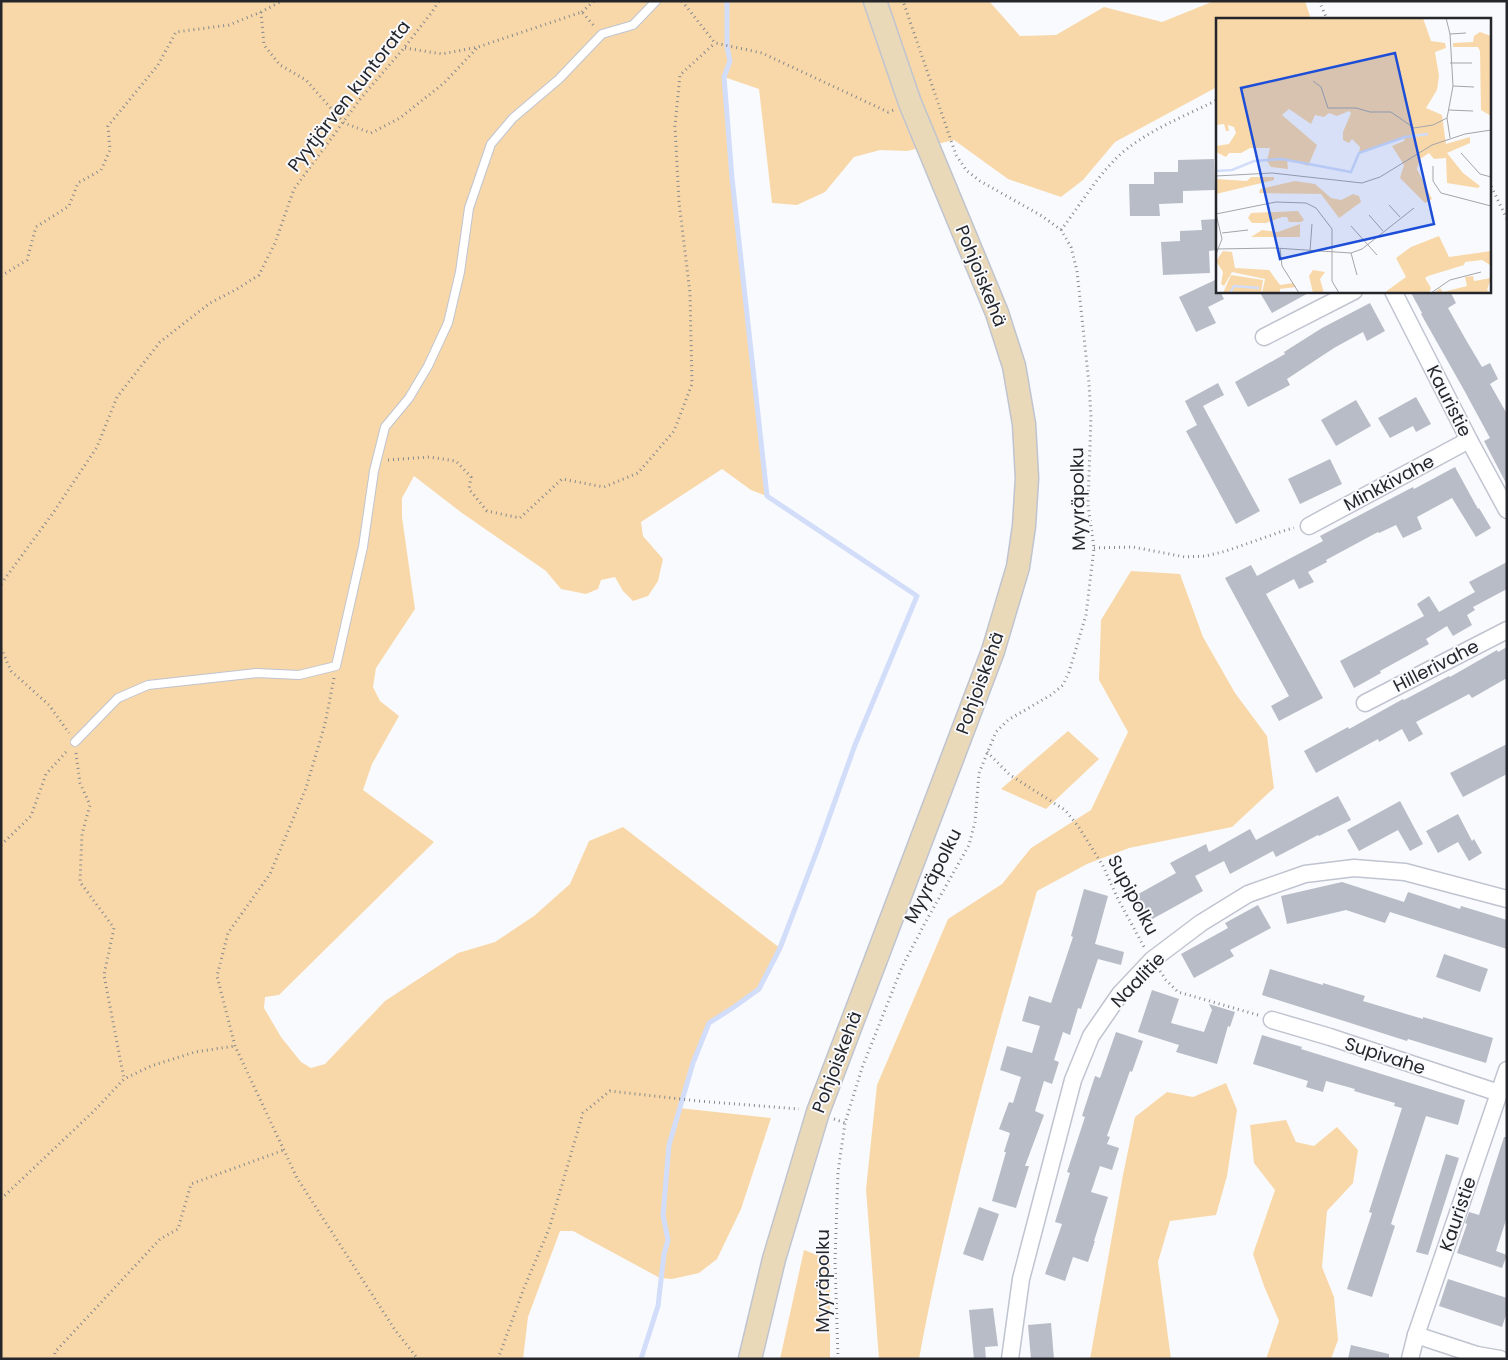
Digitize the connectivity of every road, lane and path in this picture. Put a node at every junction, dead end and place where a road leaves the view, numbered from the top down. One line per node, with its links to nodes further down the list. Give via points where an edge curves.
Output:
1 (282, 1): 9 (path)
2 (439, 1): 15 (path, Pyytjärven kuntorata)
3 (594, 1): 10 (path)
4 (656, 1): 12 (lane, via 633,25)
5 (682, 1): 13 (path)
6 (876, 1): 17 (main road, Pohjoiskehä)
7 (903, 1): 21 (path, via 956,155 967,171)
8 (1319, 1): 11 (path)
9 (261, 12): 18 (path, via 264,45 269,52 280,65 306,80); 22 (path, via 229,25 176,32 158,66 108,126 110,150 101,170 78,183 69,206 36,226 27,260)
10 (582, 12): 12 (path); 14 (path)
11 (1327, 18)
12 (602, 34): 27 (lane, via 558,79 513,118 491,144 469,208 460,272 448,323 409,398 385,426)
13 (715, 43): 17 (path, via 762,53 888,112); 27 (path, via 680,75 678,92 675,126 679,202 690,293 692,384 674,431 638,473 604,487 562,479 520,518 487,511 469,489 471,477 456,461 429,457)
14 (478, 47): 15 (path, via 442,54); 18 (path, via 444,83 400,118 371,133)
15 (404, 48): 18 (path, Pyytjärven kuntorata)
16 (1216, 101): 21 (path, via 1144,137 1122,153 1101,175)
17 (910, 103): 46 (main road, Pohjoiskehä, via 997,313 1014,366 1024,424 1027,478 1024,526 1018,566 993,651)
18 (344, 123): 31 (path, Pyytjärven kuntorata, via 294,189 275,243 259,275 210,303 160,342 117,397 97,448)
19 (1490, 184): 20 (path)
20 (1507, 219)
21 (1062, 230): 30 (path, Myyräpolku, via 1071,247 1077,271 1089,384 1088,505)
22 (1, 276)
23 (1352, 292): 25 (street)
24 (1394, 292): 26 (street, Kauristie)
25 (1264, 337)
26 (1468, 440): 28 (street, Kauristie); 29 (street, Minkkivahe)
27 (376, 461): 34 (lane, via 363,547)
28 (1507, 510)
29 (1309, 526): 30 (path, via 1286,530 1206,556 1185,557 1133,546)
30 (1094, 548): 37 (path, Myyräpolku, via 1086,616 1063,685 1008,720 996,732)
31 (1, 584)
32 (1507, 630): 35 (street, Hillerivahe)
33 (1, 648): 36 (path, via 12,671 49,705)
34 (336, 666): 36 (lane, via 299,675 257,673 148,684 118,698); 42 (path, via 325,724 306,788 270,874 228,933 217,976)
35 (1364, 703)
36 (75, 742): 38 (path, via 46,774 31,816); 44 (path, via 80,783 90,805 82,834 80,882 114,928 104,976)
37 (987, 752): 40 (path, Supipolku, via 1010,775 1064,810 1078,826 1103,866); 47 (path, Myyräpolku, via 979,773 975,822 969,845 902,967 862,1068)
38 (1, 845)
39 (1507, 899): 40 (street, Naalitie, via 1404,872 1354,868 1305,874 1248,894 1201,922)
40 (1152, 960): 41 (path, Supipolku, via 1178,992); 56 (street, Naalitie, via 1120,994 1091,1036 1073,1080 1021,1279)
41 (1272, 1020): 45 (street, Supivahe)
42 (235, 1046): 44 (path, via 195,1052 151,1066); 48 (path)
43 (1507, 1070): 45 (street, Kauristie)
44 (124, 1079): 49 (path)
45 (1499, 1093): 50 (street, Kauristie)
46 (818, 1112): 47 (path); 53 (path, via 610,1091 583,1114 549,1229); 54 (main road, Pohjoiskehä, via 774,1259)
47 (845, 1123): 55 (path, Myyräpolku, via 837,1182)
48 (284, 1150): 51 (path, via 191,1184 178,1229 160,1239 55,1352); 52 (path, via 297,1178 395,1330)
49 (1, 1199)
50 (1416, 1335): 57 (street, Kauristie); 58 (street)
51 (54, 1359)
52 (418, 1359)
53 (498, 1359)
54 (750, 1359)
55 (838, 1359)
56 (1010, 1359)
57 (1410, 1359)
58 (1500, 1359)

